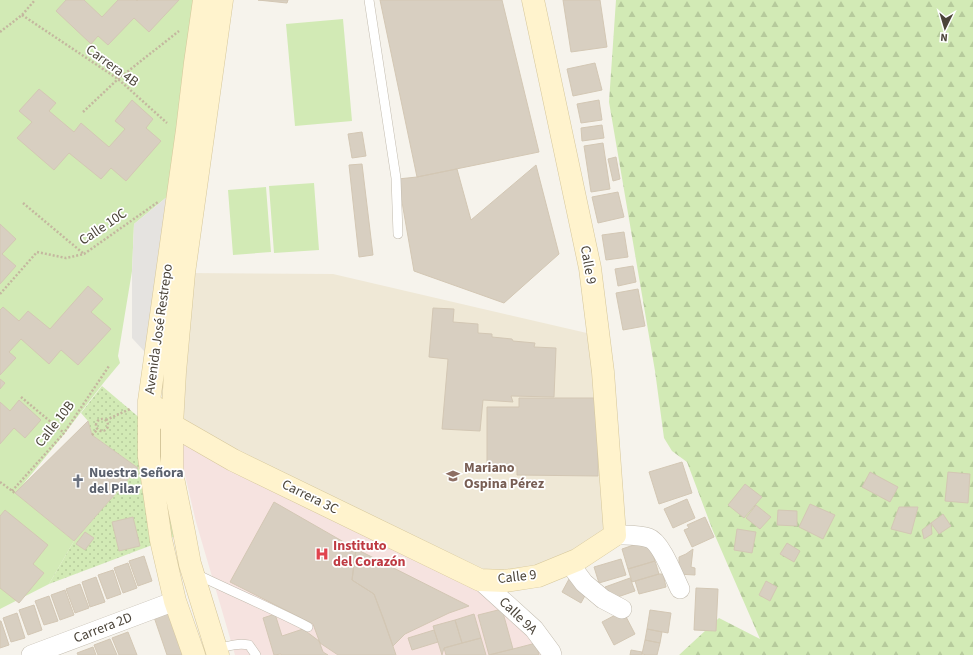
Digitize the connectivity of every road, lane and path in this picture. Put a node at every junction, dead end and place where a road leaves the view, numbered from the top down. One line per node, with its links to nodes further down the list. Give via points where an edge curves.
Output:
1 (35, 0): 6 (path)
2 (222, 0): 20 (main road, Avenida José Restrepo, via 184,273)
3 (369, 0): 13 (lane, via 396,178)
4 (533, 0): 27 (main road, Calle 9, via 590,268 603,372)
5 (202, 7): 8 (path); 10 (main road, Avenida José Restrepo)
6 (22, 15): 7 (path); 8 (path, Carrera 4B)
7 (0, 32)
8 (118, 79): 9 (path); 10 (path, Carrera 4B)
9 (83, 112)
10 (186, 140): 11 (main road, Avenida José Restrepo)
11 (179, 187): 14 (path, Calle 10C); 18 (main road, Avenida José Restrepo)
12 (23, 204): 14 (path)
13 (398, 234)
14 (84, 254): 15 (path, Calle 10C, via 66,258 37,252)
15 (0, 294)
16 (109, 366): 22 (path, Calle 10B)
17 (21, 397): 22 (path)
18 (149, 401): 19 (path); 20 (main road, Carrera 3C); 32 (main road, Avenida José Restrepo, via 149,457 161,540)
19 (106, 420): 21 (path, via 101,419 95,424); 21 (path, via 107,429 102,432)
20 (172, 425): 29 (main road, Avenida José Restrepo, via 172,474); 30 (main road, Carrera 3C, via 233,460)
21 (97, 430): 23 (path)
22 (64, 433): 25 (path, Calle 10B)
23 (92, 435)
24 (0, 482): 25 (path)
25 (12, 491): 26 (path)
26 (15, 494)
27 (615, 535): 28 (main road, Calle 9); 31 (street, via 636,534 651,538 666,559)
28 (569, 563): 30 (main road, Calle 9, via 538,576 505,581); 33 (street, via 584,583 603,599)
29 (193, 573): 34 (lane); 35 (main road, Avenida José Restrepo)
30 (480, 580): 39 (street, Calle 9A, via 534,629)
31 (680, 589)
32 (175, 601): 36 (street, Carrera 2D); 37 (main road, Avenida José Restrepo)
33 (622, 609)
34 (308, 627)
35 (217, 652): 38 (lane, via 233,644 241,644 249,645)
36 (31, 655)
37 (194, 655)
38 (256, 655)
39 (552, 655)

